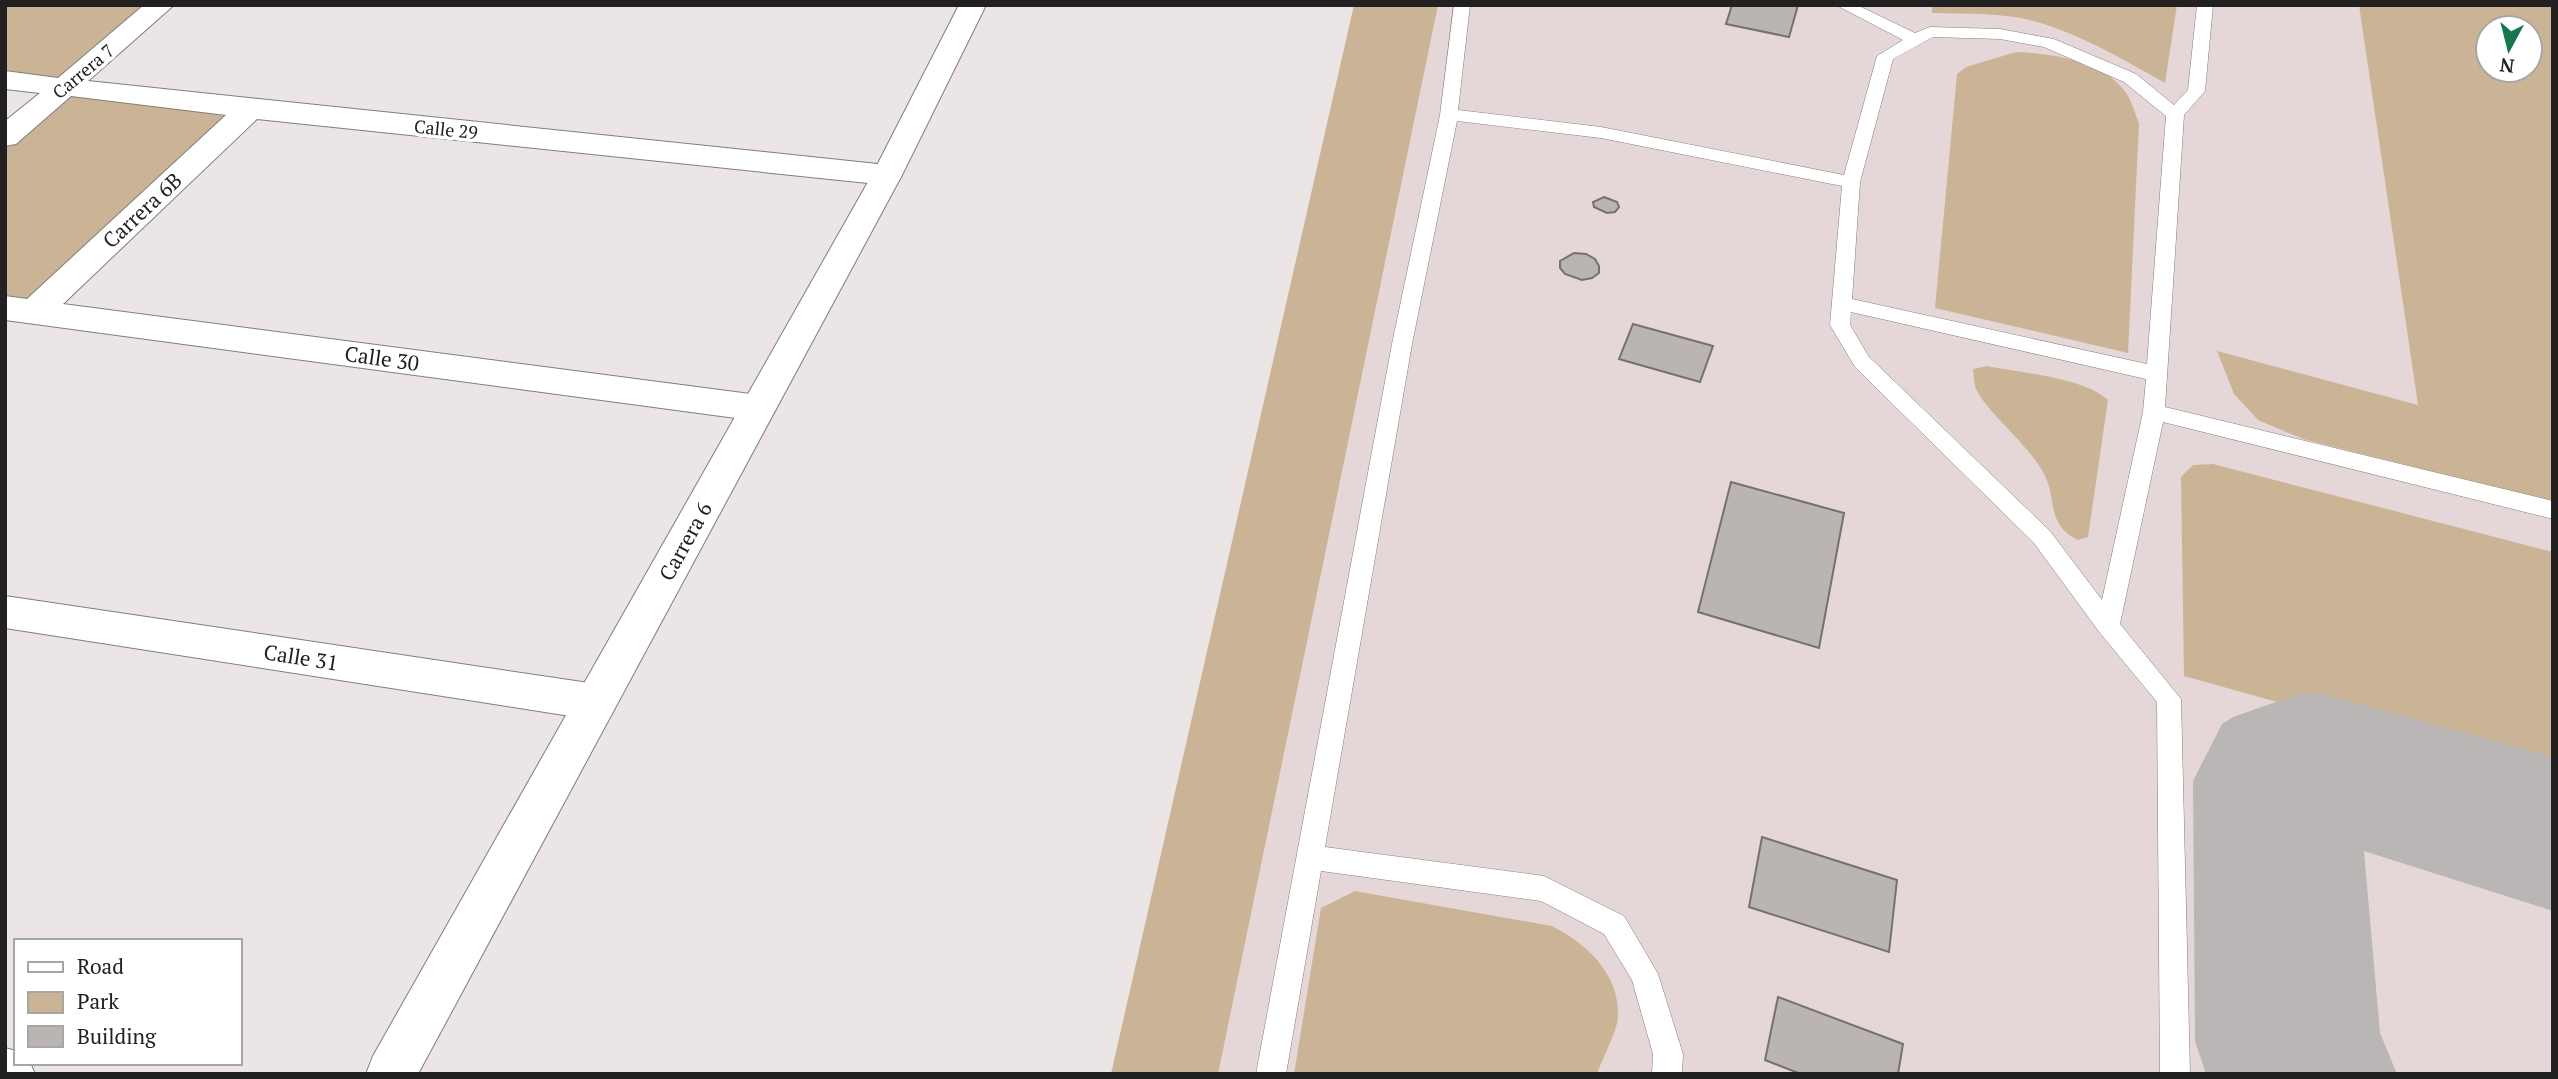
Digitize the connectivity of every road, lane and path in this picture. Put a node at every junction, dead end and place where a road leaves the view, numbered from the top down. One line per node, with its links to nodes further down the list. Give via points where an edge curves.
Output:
1 (161, 5): 8 (street, Carrera 7)
2 (973, 5): 13 (street, Carrera 6)
3 (1462, 5): 11 (lane)
4 (1844, 5): 6 (lane)
5 (2205, 5): 10 (lane, via 2196,91)
6 (1914, 39): 10 (lane, via 1930,32 2000,34 2048,43 2130,78); 14 (lane, via 1885,56)
7 (5, 80): 8 (street, Calle 29)
8 (65, 87): 9 (street, Calle 29); 12 (street, Carrera 7)
9 (250, 109): 13 (street, Calle 29); 16 (street, Carrera 6B)
10 (2175, 114): 17 (lane)
11 (1449, 115): 14 (lane, via 1590,130); 24 (lane, via 1402,344)
12 (5, 137)
13 (887, 176): 18 (street, Carrera 6)
14 (1851, 181): 15 (lane)
15 (1840, 303): 17 (lane); 22 (lane, via 1840,325 1863,362 2042,537)
16 (20, 310): 18 (street, Calle 30)
17 (2157, 374): 19 (lane)
18 (758, 408): 23 (street, Carrera 6)
19 (2154, 412): 20 (lane); 22 (lane)
20 (2553, 510)
21 (5, 612): 23 (street, Calle 31)
22 (2108, 626): 28 (lane, via 2169,699)
23 (596, 702): 25 (street, Carrera 6)
24 (1310, 857): 26 (lane); 27 (lane, via 1544,889 1614,925 1644,974 1668,1054)
25 (391, 1074)
26 (1271, 1074)
27 (1667, 1074)
28 (2175, 1074)

